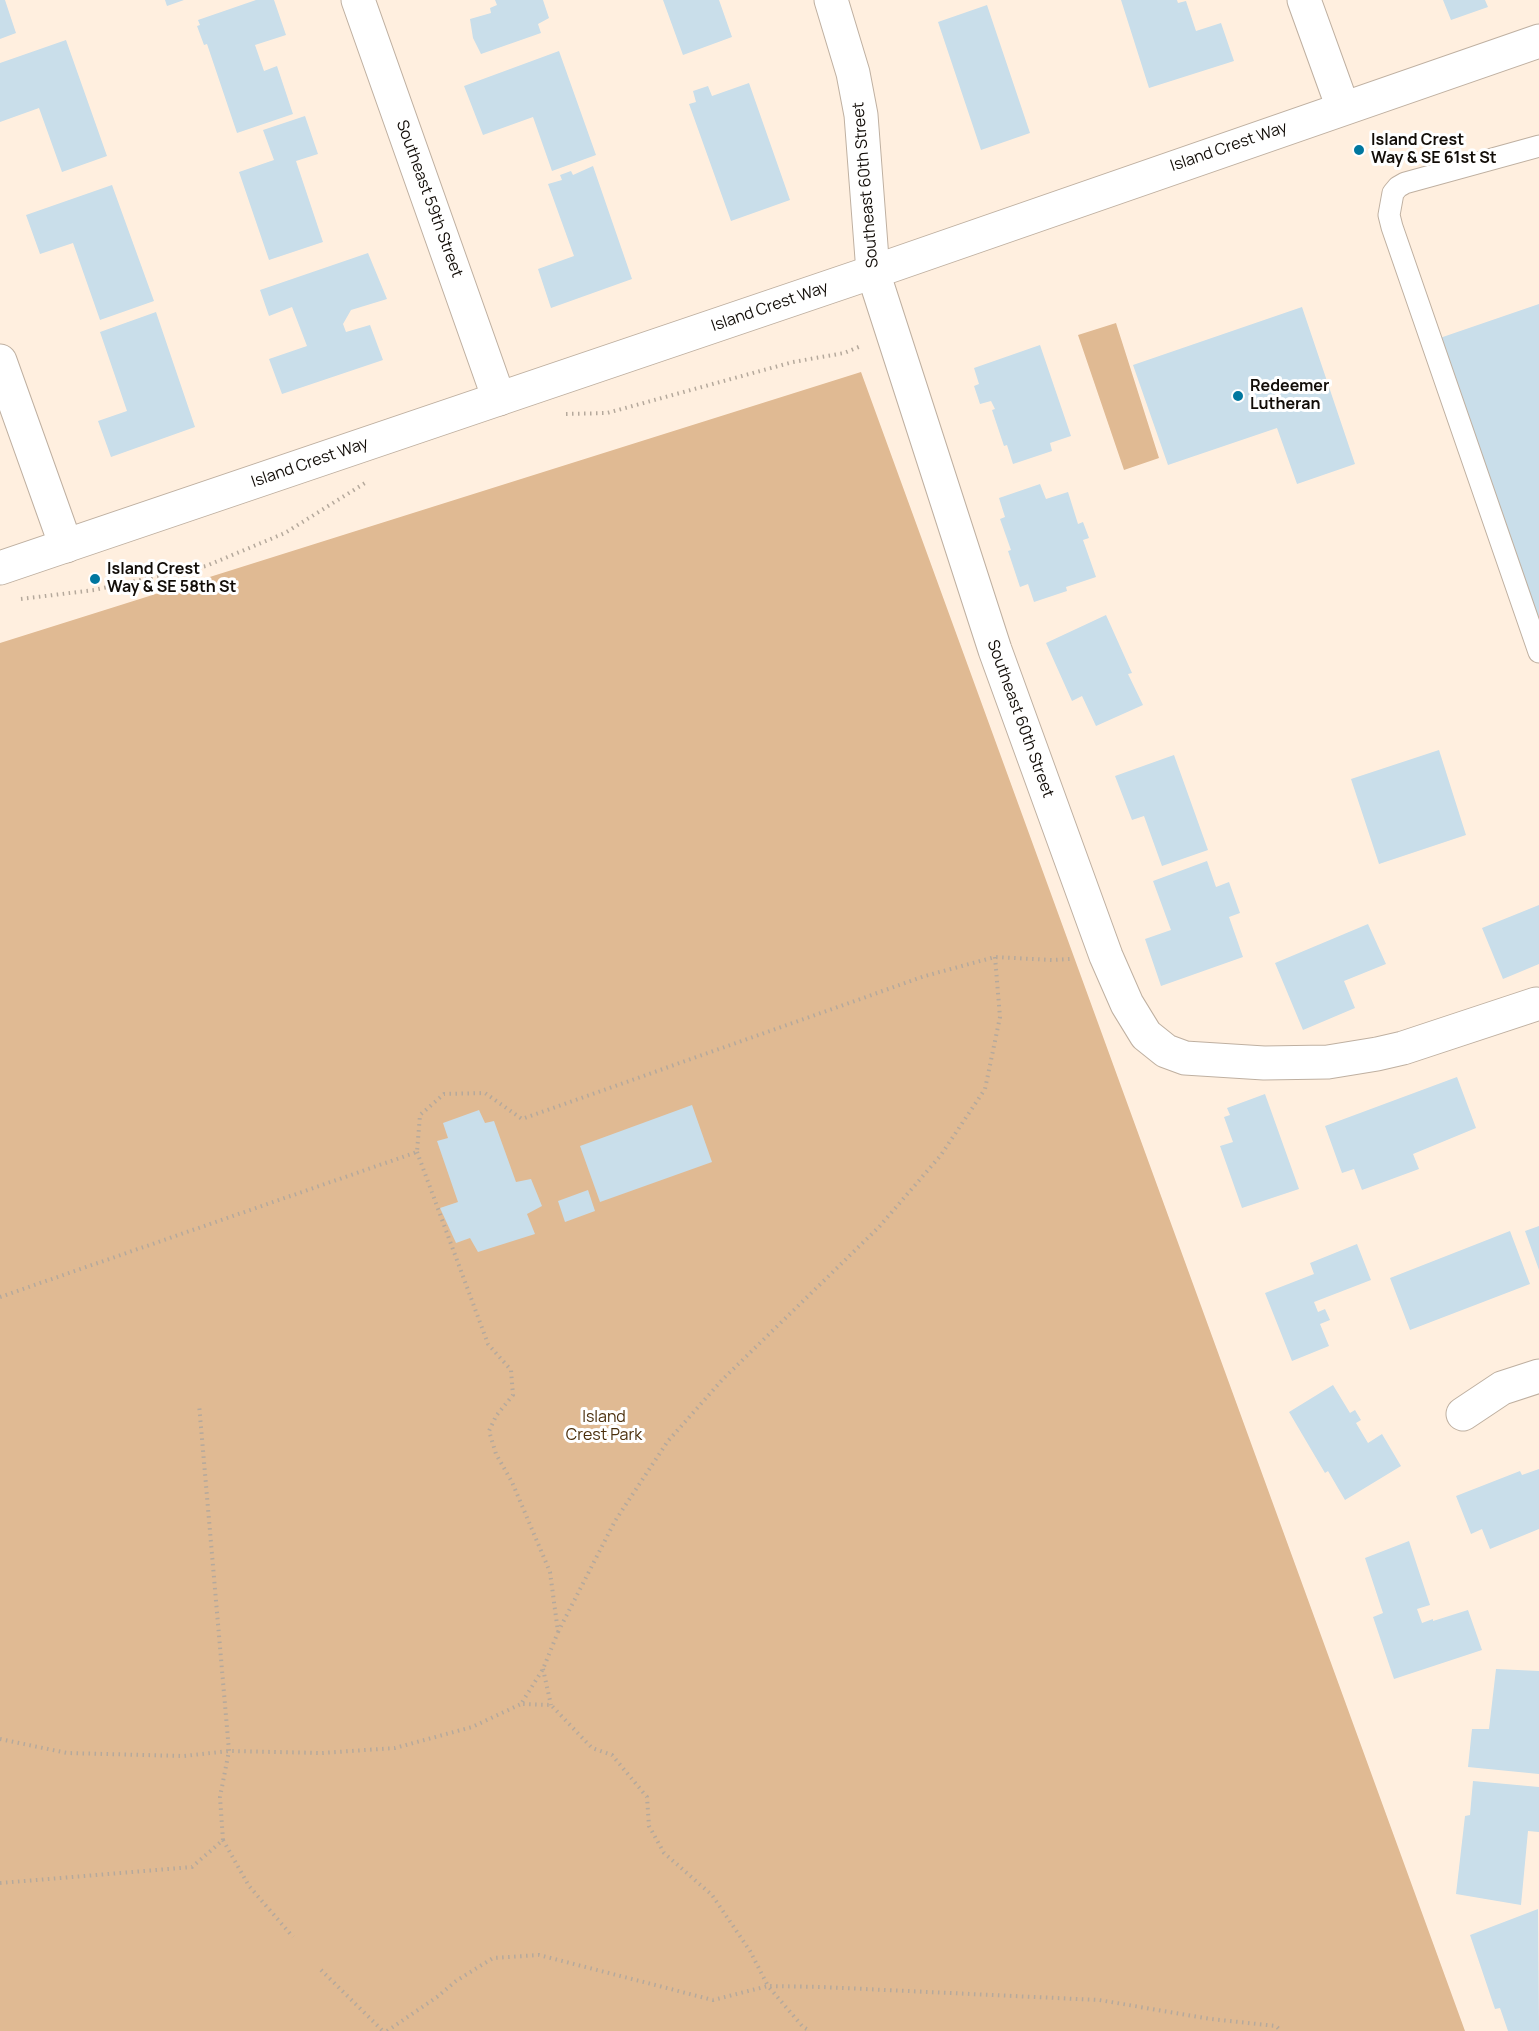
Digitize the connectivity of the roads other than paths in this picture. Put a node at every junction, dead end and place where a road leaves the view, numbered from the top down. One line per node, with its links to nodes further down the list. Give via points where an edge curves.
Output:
1 (358, 0): 9 (street, Southeast 59th Street)
2 (831, 0): 7 (street, Southeast 60th Street, via 854,73 861,115)
3 (1305, 0): 5 (street)
4 (1539, 41): 5 (street, Island Crest Way)
5 (1343, 108): 7 (street, Island Crest Way)
6 (1539, 146): 12 (lane, via 1398,186 1389,215)
7 (873, 272): 9 (street, Island Crest Way); 13 (street, Southeast 60th Street, via 995,650 1106,956 1146,1035 1166,1051 1185,1058 1328,1062 1423,1042)
8 (0, 361): 10 (street)
9 (499, 399): 10 (street, Island Crest Way)
10 (66, 546): 11 (street, Island Crest Way)
11 (0, 568)
12 (1539, 652)
13 (1536, 1004)
14 (1539, 1376): 15 (street, via 1502,1388)
15 (1463, 1414)

